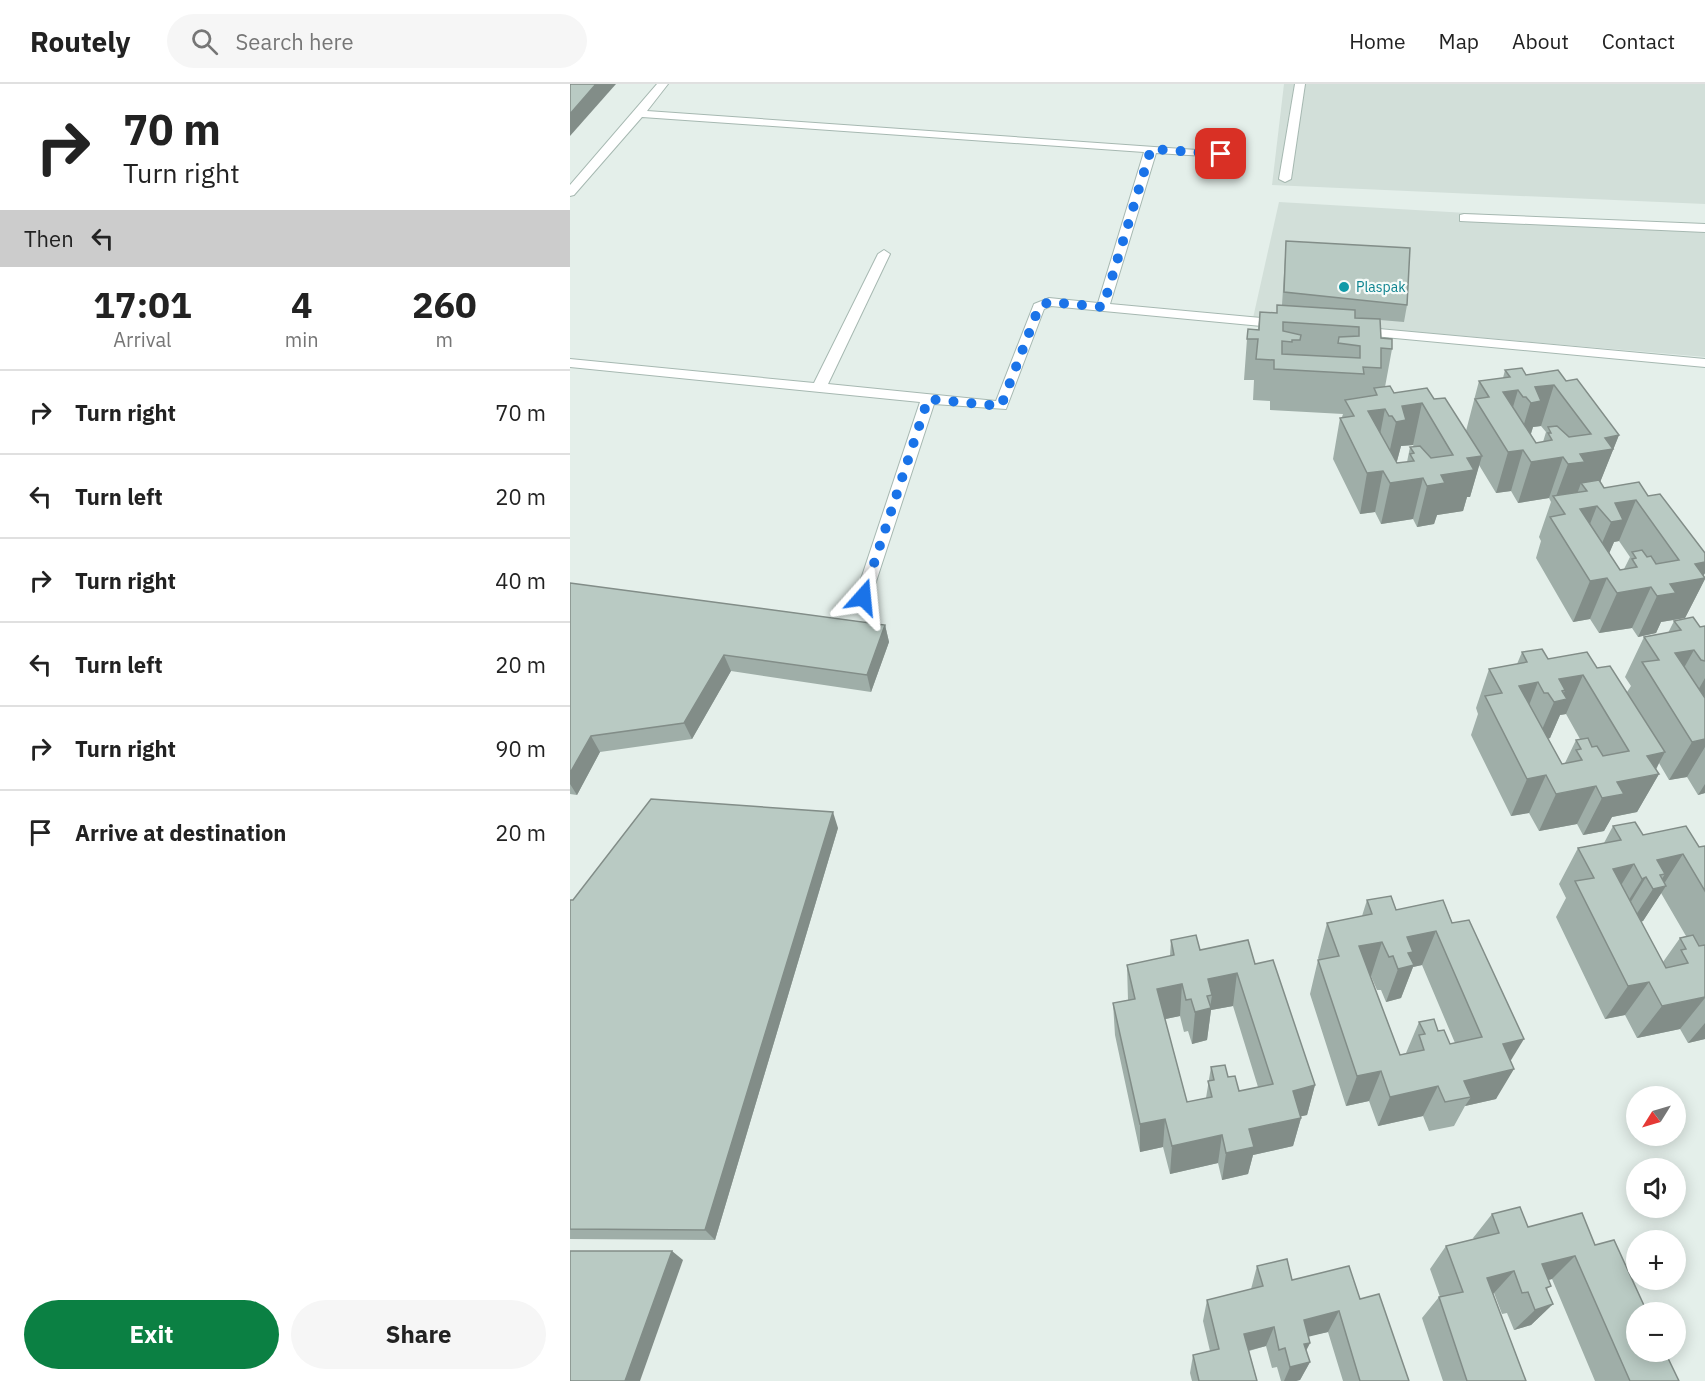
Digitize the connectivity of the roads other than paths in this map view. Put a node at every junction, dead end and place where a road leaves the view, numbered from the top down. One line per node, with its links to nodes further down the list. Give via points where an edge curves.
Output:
1 (663, 84): 3 (lane)
2 (1300, 84): 6 (lane)
3 (639, 114): 4 (lane); 7 (lane)
4 (1151, 149): 5 (lane); 11 (lane)
5 (1221, 154)
6 (1285, 179)
7 (570, 192)
8 (1464, 219): 9 (lane)
9 (1705, 228)
10 (884, 254): 16 (lane)
11 (1103, 307): 12 (lane); 17 (lane, via 1049,302 1039,307 1001,406)
12 (1292, 324)
13 (1339, 329): 15 (lane)
14 (570, 363): 16 (lane)
15 (1705, 363)
16 (819, 388): 17 (lane)
17 (928, 399): 18 (lane)
18 (863, 597)

